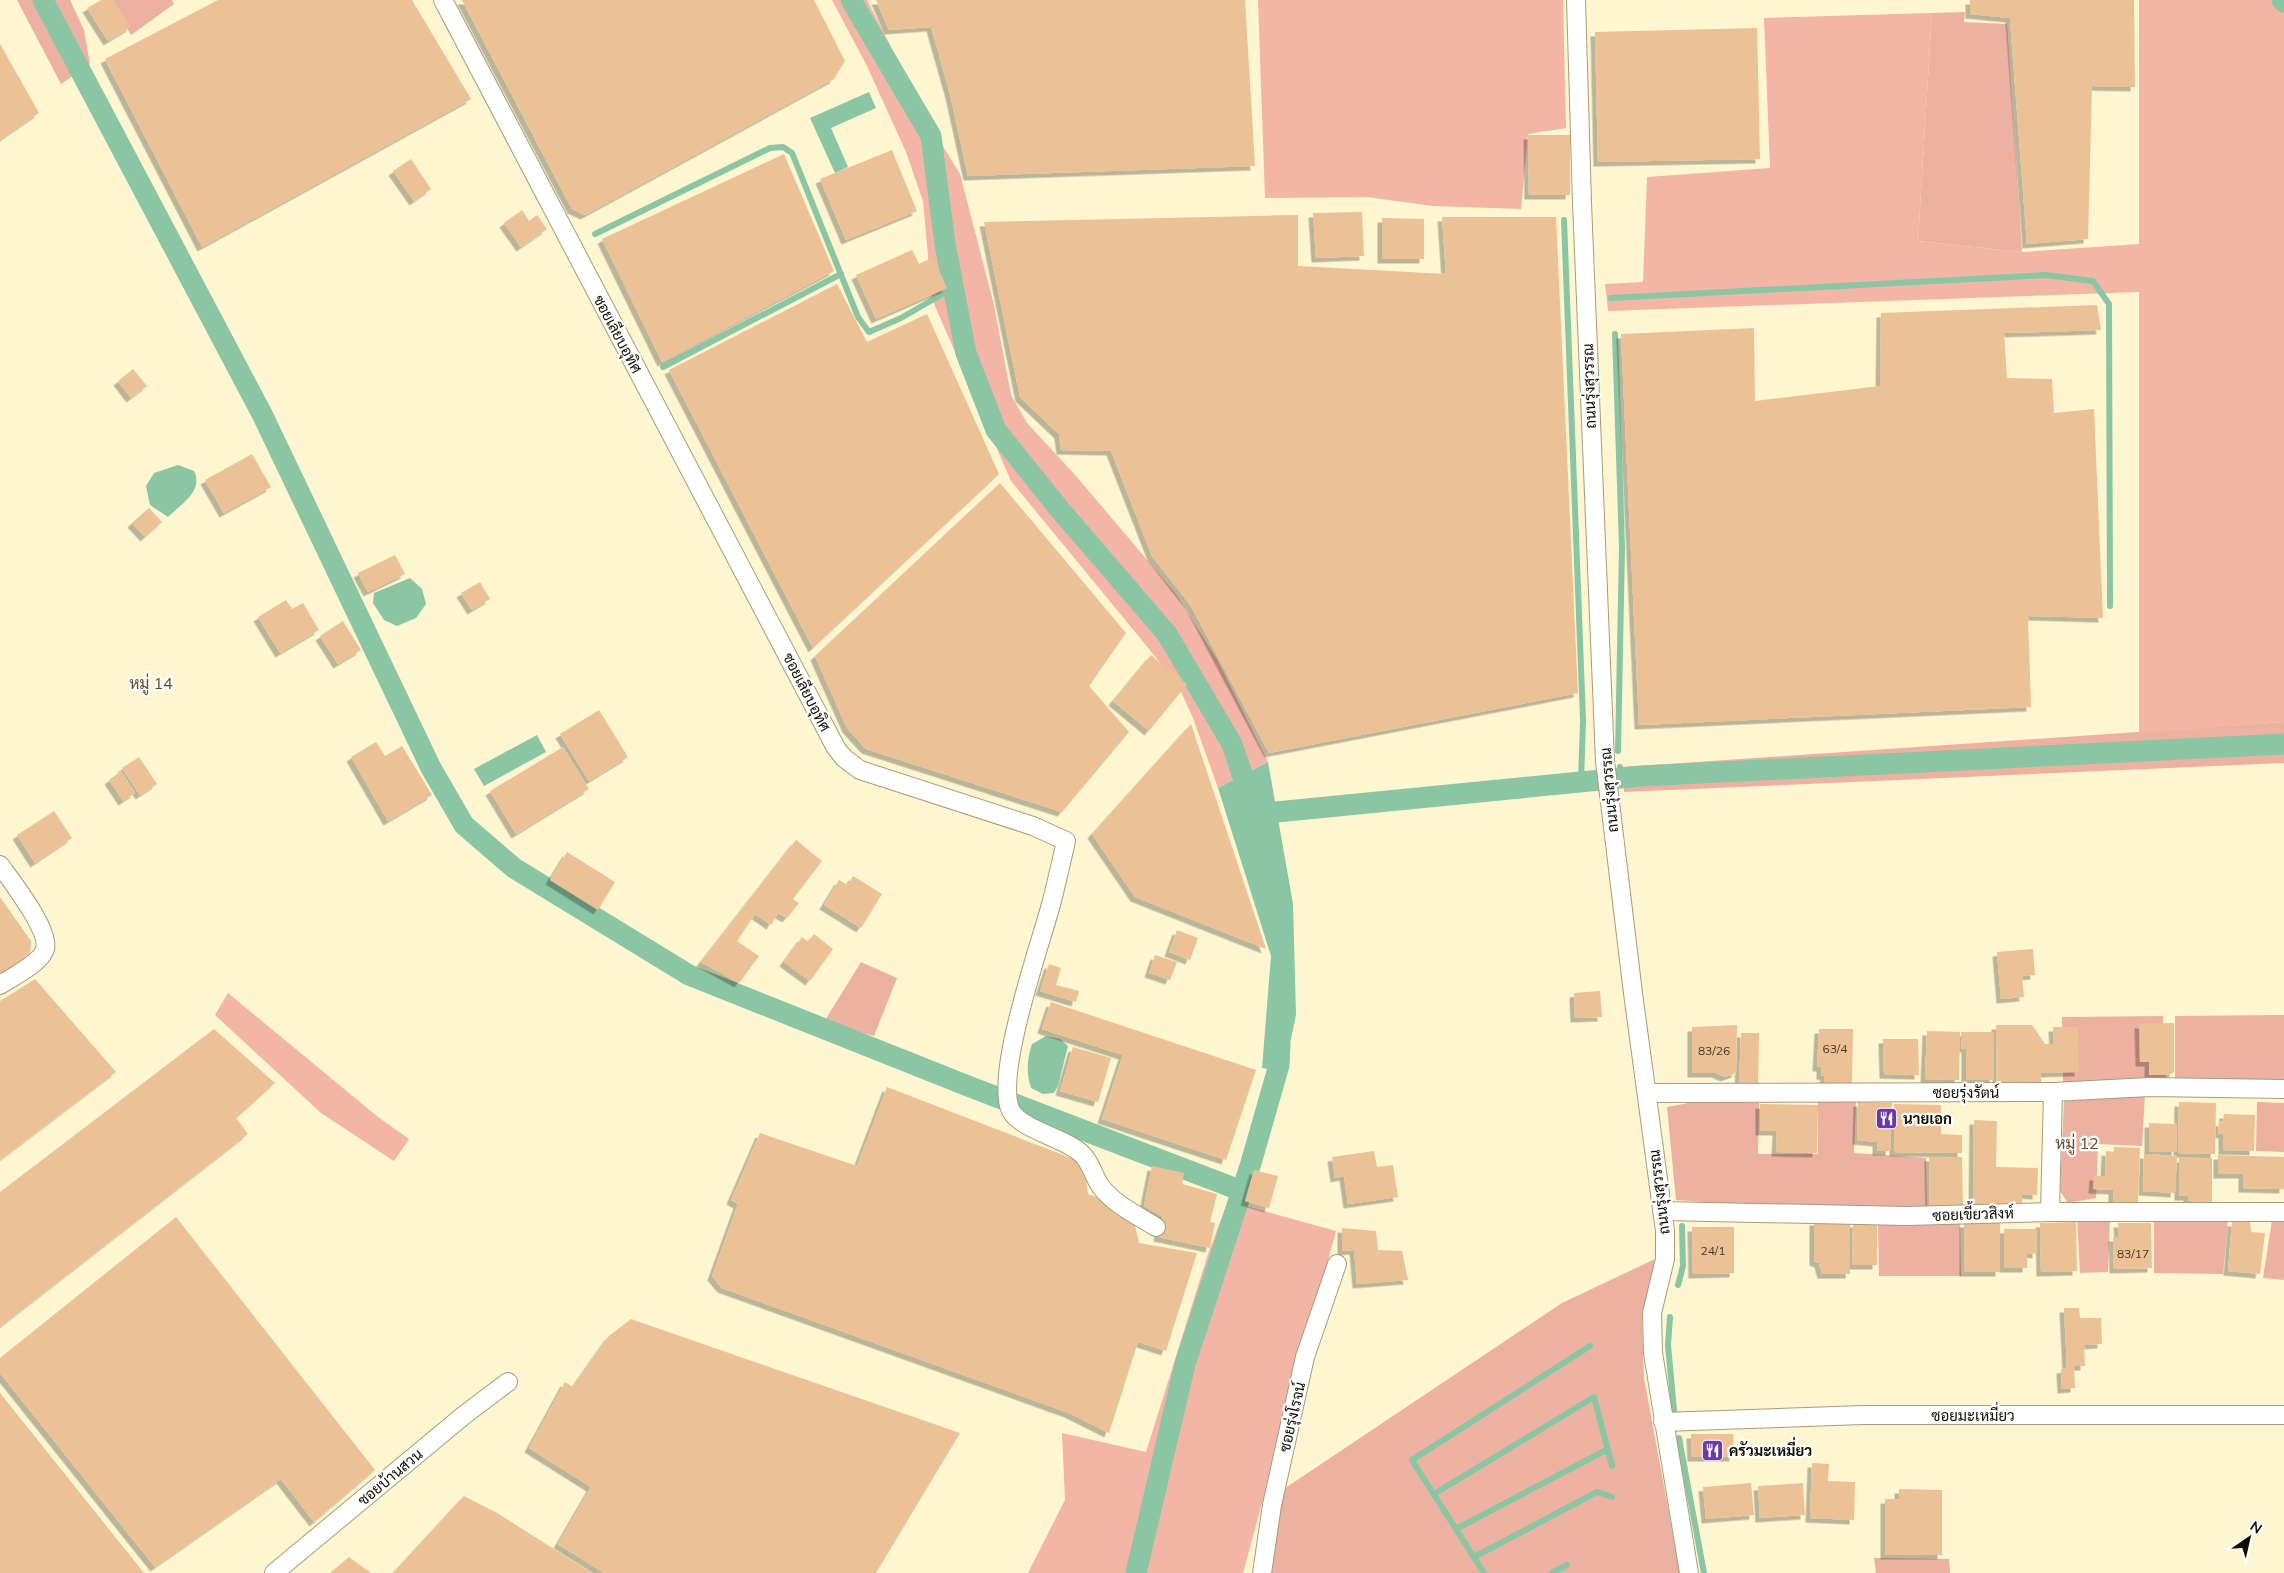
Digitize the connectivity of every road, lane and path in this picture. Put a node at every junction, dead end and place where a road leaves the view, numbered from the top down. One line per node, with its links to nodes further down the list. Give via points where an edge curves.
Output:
1 (443, 0): 11 (street, ซอยเลียบอุทิศ, via 836,748 860,770 1033,826 1066,841 1021,1013 1006,1090 1012,1111 1023,1122 1082,1154 1102,1189)
2 (1576, 0): 7 (street, ถนนรุ่งสุวรรณ, via 1605,762)
3 (0, 865): 4 (street, via 45,938 45,950 36,961)
4 (0, 985)
5 (2284, 1089): 6 (street, ซอยรุ่งรัตน์, via 2149,1087)
6 (2053, 1092): 7 (street, ซอยรุ่งรัตน์); 9 (street)
7 (1647, 1093): 8 (street, ถนนรุ่งสุวรรณ)
8 (1662, 1211): 9 (street, ซอยเขี้ยวสิงห์, via 1907,1216); 15 (street, ถนนรุ่งสุวรรณ, via 1665,1259 1652,1313 1653,1353)
9 (2050, 1212): 10 (street, ซอยเขี้ยวสิงห์)
10 (2284, 1212)
11 (1156, 1227)
12 (1336, 1264): 17 (street, ซอยรุ่งโรจน์, via 1305,1357 1272,1505)
13 (508, 1382): 16 (street, ซอยบ้านสวน)
14 (2284, 1415): 15 (street, ซอยมะเหมี่ยว, via 1863,1415)
15 (1663, 1422): 18 (street, ถนนรุ่งสุวรรณ)
16 (274, 1573)
17 (1262, 1573)
18 (1689, 1573)

